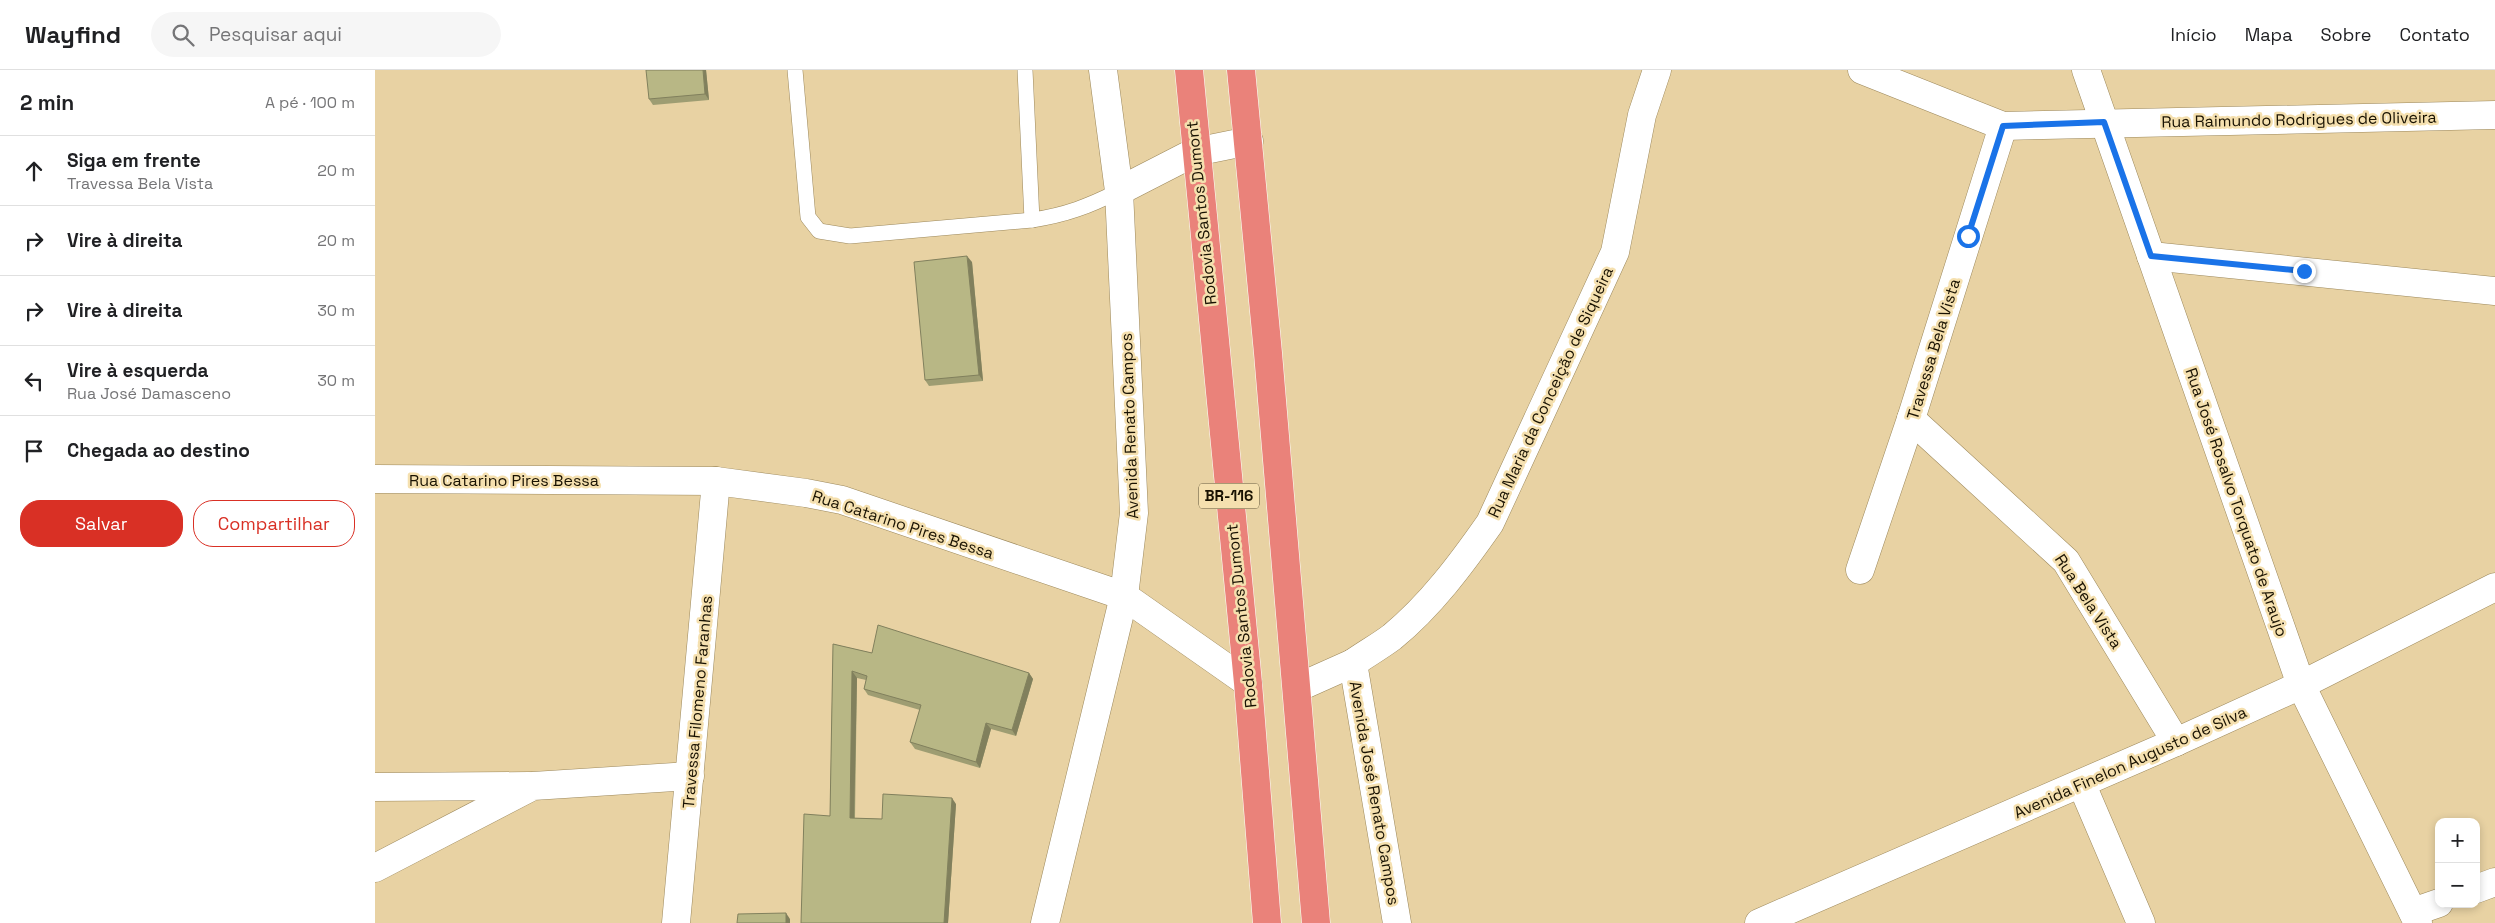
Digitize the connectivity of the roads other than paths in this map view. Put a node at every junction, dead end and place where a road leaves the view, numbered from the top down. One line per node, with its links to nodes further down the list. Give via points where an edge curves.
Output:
1 (795, 70): 17 (lane, via 808,217 819,231 850,236)
2 (1025, 70): 17 (lane)
3 (1103, 70): 16 (street, Avenida Renato Campos)
4 (1189, 70): 15 (highway, Rodovia Santos Dumont / BR-116)
5 (1241, 70): 14 (highway, BR-116)
6 (1638, 70): 10 (street)
7 (1657, 70): 10 (street, Rua Maria da Conceição de Siqueira)
8 (1862, 70): 13 (street)
9 (2086, 70): 12 (street, Rua José Rosalvo Torquato de Araujo)
10 (1642, 115): 26 (street, Rua Maria da Conceição de Siqueira, via 1615,252 1491,523 1431,598 1392,637)
11 (2495, 115): 12 (street, Rua Raimundo Rodrigues de Oliveira)
12 (2104, 122): 13 (street, Rua Raimundo Rodrigues de Oliveira); 18 (street, Rua José Rosalvo Torquato de Araujo)
13 (2003, 126): 20 (street, Travessa Bela Vista)
14 (1249, 141): 15 (street); 29 (highway, BR-116)
15 (1195, 152): 16 (street); 27 (highway, Rodovia Santos Dumont / BR-116)
16 (1119, 191): 17 (lane, via 1085,208); 25 (street, Avenida Renato Campos, via 1134,495)
17 (1032, 220)
18 (2151, 256): 19 (street); 28 (street, Rua José Rosalvo Torquato de Araujo)
19 (2495, 290)
20 (1911, 419): 23 (street, Travessa Bela Vista); 30 (street, Rua Bela Vista, via 2063,557)
21 (375, 480): 22 (street, Rua Catarino Pires Bessa)
22 (716, 481): 25 (street, Rua Catarino Pires Bessa, via 842,500); 31 (street, Travessa Filomeno Faranhas)
23 (1860, 570)
24 (2495, 587): 28 (street, Avenida Finelon Augusto de Silva)
25 (1124, 596): 27 (street, Rua Catarino Pires Bessa); 41 (street, Avenida Renato Campos)
26 (1353, 663): 29 (street, Rua Maria da Conceição de Siqueira); 44 (street, Avenida José Renato Campos)
27 (1248, 682): 42 (highway, Rodovia Santos Dumont / BR-116)
28 (2301, 685): 30 (street, Avenida Finelon Augusto de Silva); 39 (street, Rua José Rosalvo Torquato de Araujo)
29 (1297, 688): 43 (highway, BR-116)
30 (2177, 742): 32 (street, Avenida Finelon Augusto de Silva)
31 (690, 776): 33 (street); 40 (street, Travessa Filomeno Faranhas)
32 (2082, 785): 45 (street, Avenida Finelon Augusto de Silva); 46 (street)
33 (533, 786): 34 (street); 35 (street)
34 (375, 787)
35 (375, 868)
36 (2495, 882): 37 (street)
37 (2480, 888)
38 (2435, 906): 39 (street)
39 (2415, 918)
40 (676, 923)
41 (1045, 923)
42 (1267, 923)
43 (1316, 923)
44 (1397, 923)
45 (1759, 923)
46 (2141, 923)

